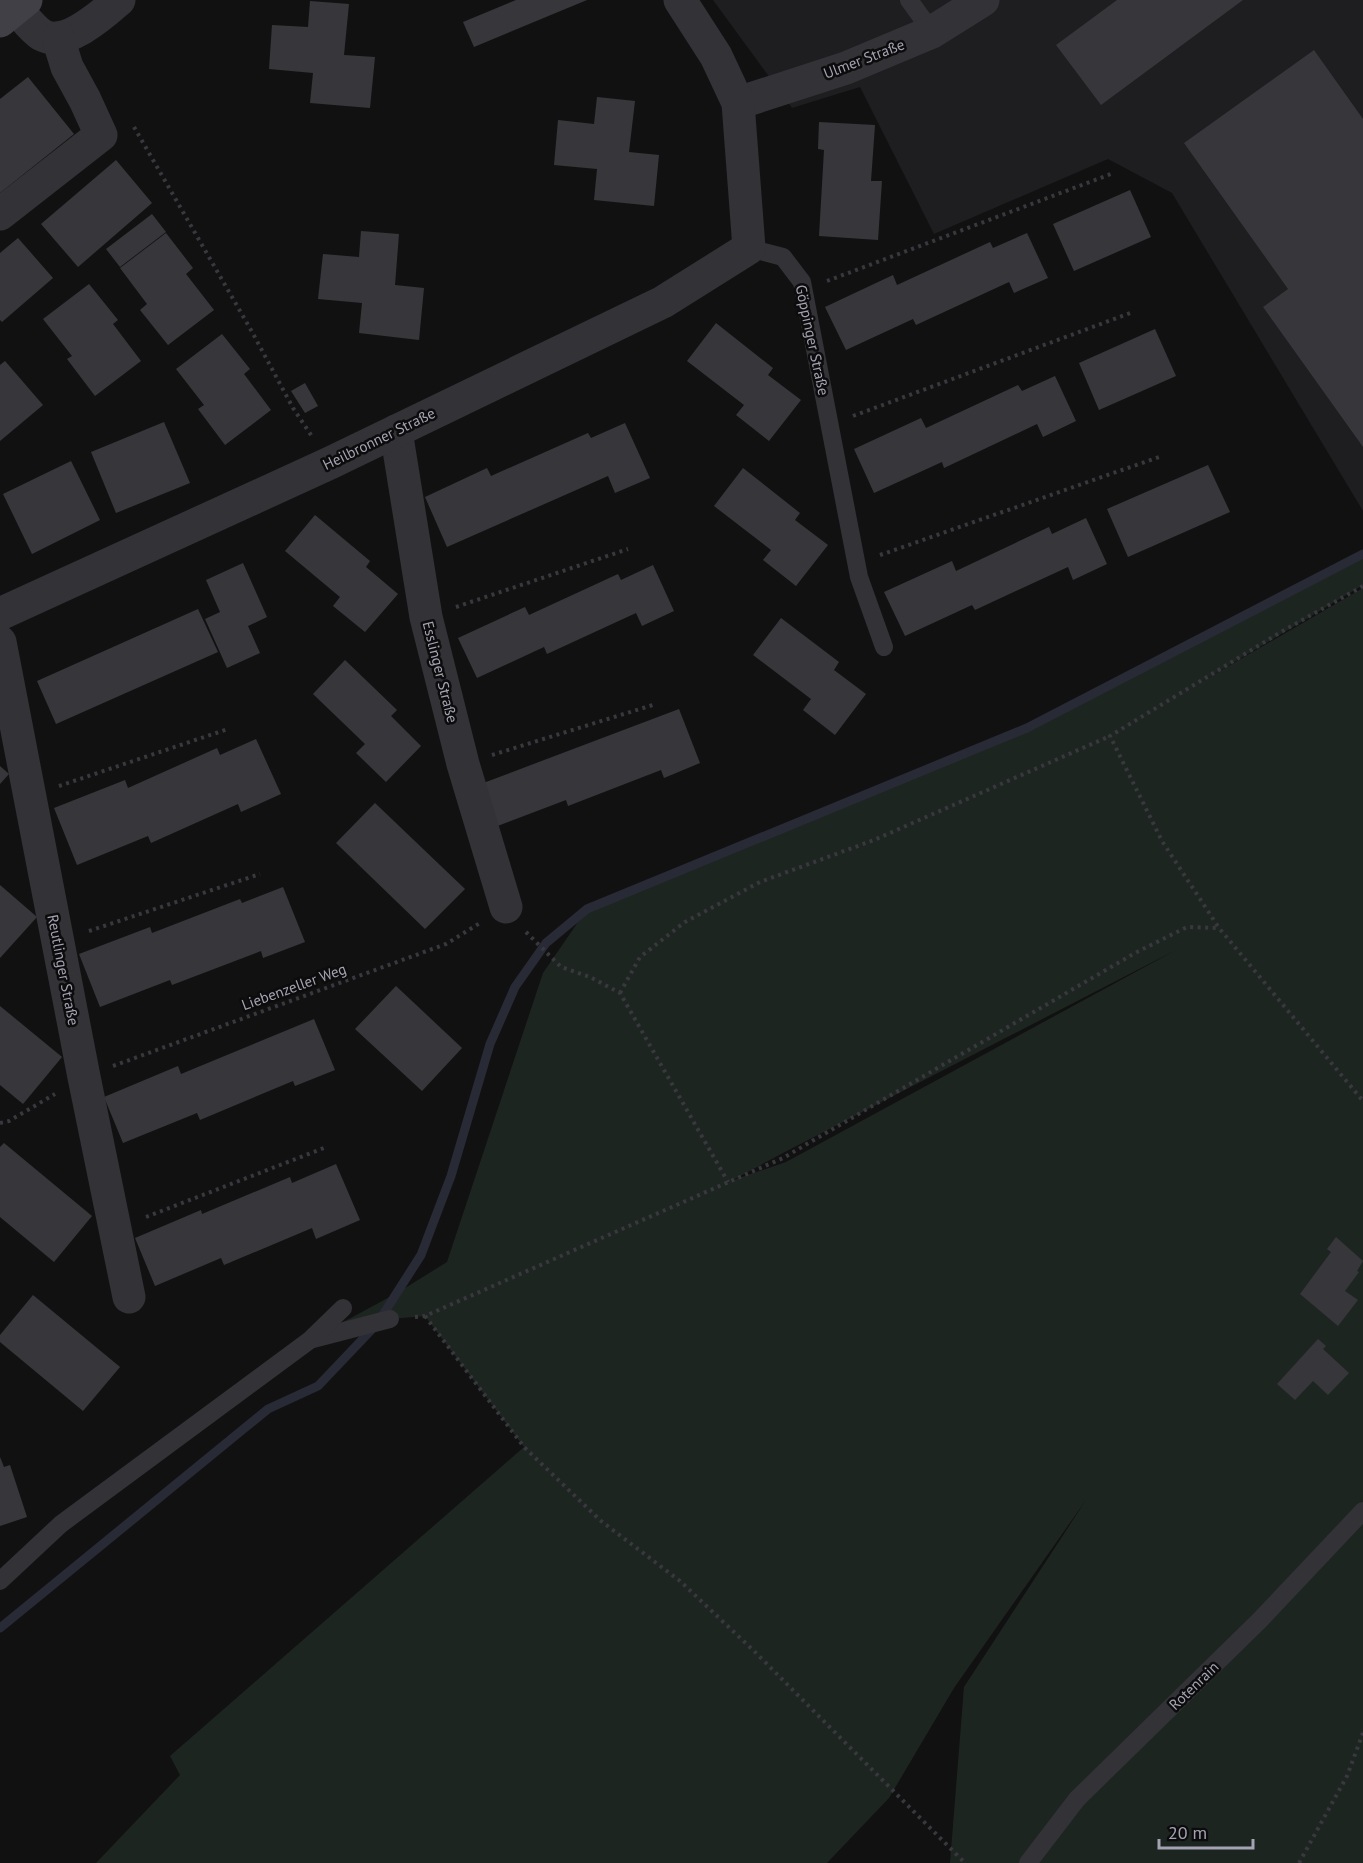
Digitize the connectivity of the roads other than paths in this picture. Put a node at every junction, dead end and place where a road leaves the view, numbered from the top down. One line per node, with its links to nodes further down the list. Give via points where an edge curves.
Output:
1 (119, 0): 7 (street, via 81,29)
2 (680, 0): 8 (street, via 716,56)
3 (909, 0): 6 (lane)
4 (974, 2): 6 (street, Ulmer Straße)
5 (14, 10): 7 (street, via 42,35)
6 (932, 32): 8 (street, Ulmer Straße, via 846,68)
7 (58, 38): 9 (street, via 67,67 101,135)
8 (738, 103): 10 (street)
9 (0, 214)
10 (749, 248): 11 (street, Heilbronner Straße, via 663,302); 14 (lane, Göppinger Straße, via 783,257 802,282 859,578)
11 (396, 431): 12 (street, Heilbronner Straße); 15 (street, Esslinger Straße, via 426,617 463,764)
12 (0, 614)
13 (0, 642): 16 (street, Reutlinger Straße)
14 (884, 647)
15 (514, 918)
16 (129, 1297)
17 (343, 1308): 19 (lane)
18 (390, 1319): 19 (lane)
19 (310, 1340): 21 (lane, via 61,1524)
20 (1363, 1511): 22 (lane, Rotenrain, via 1260,1620 1077,1799)
21 (0, 1581)
22 (1028, 1863)

